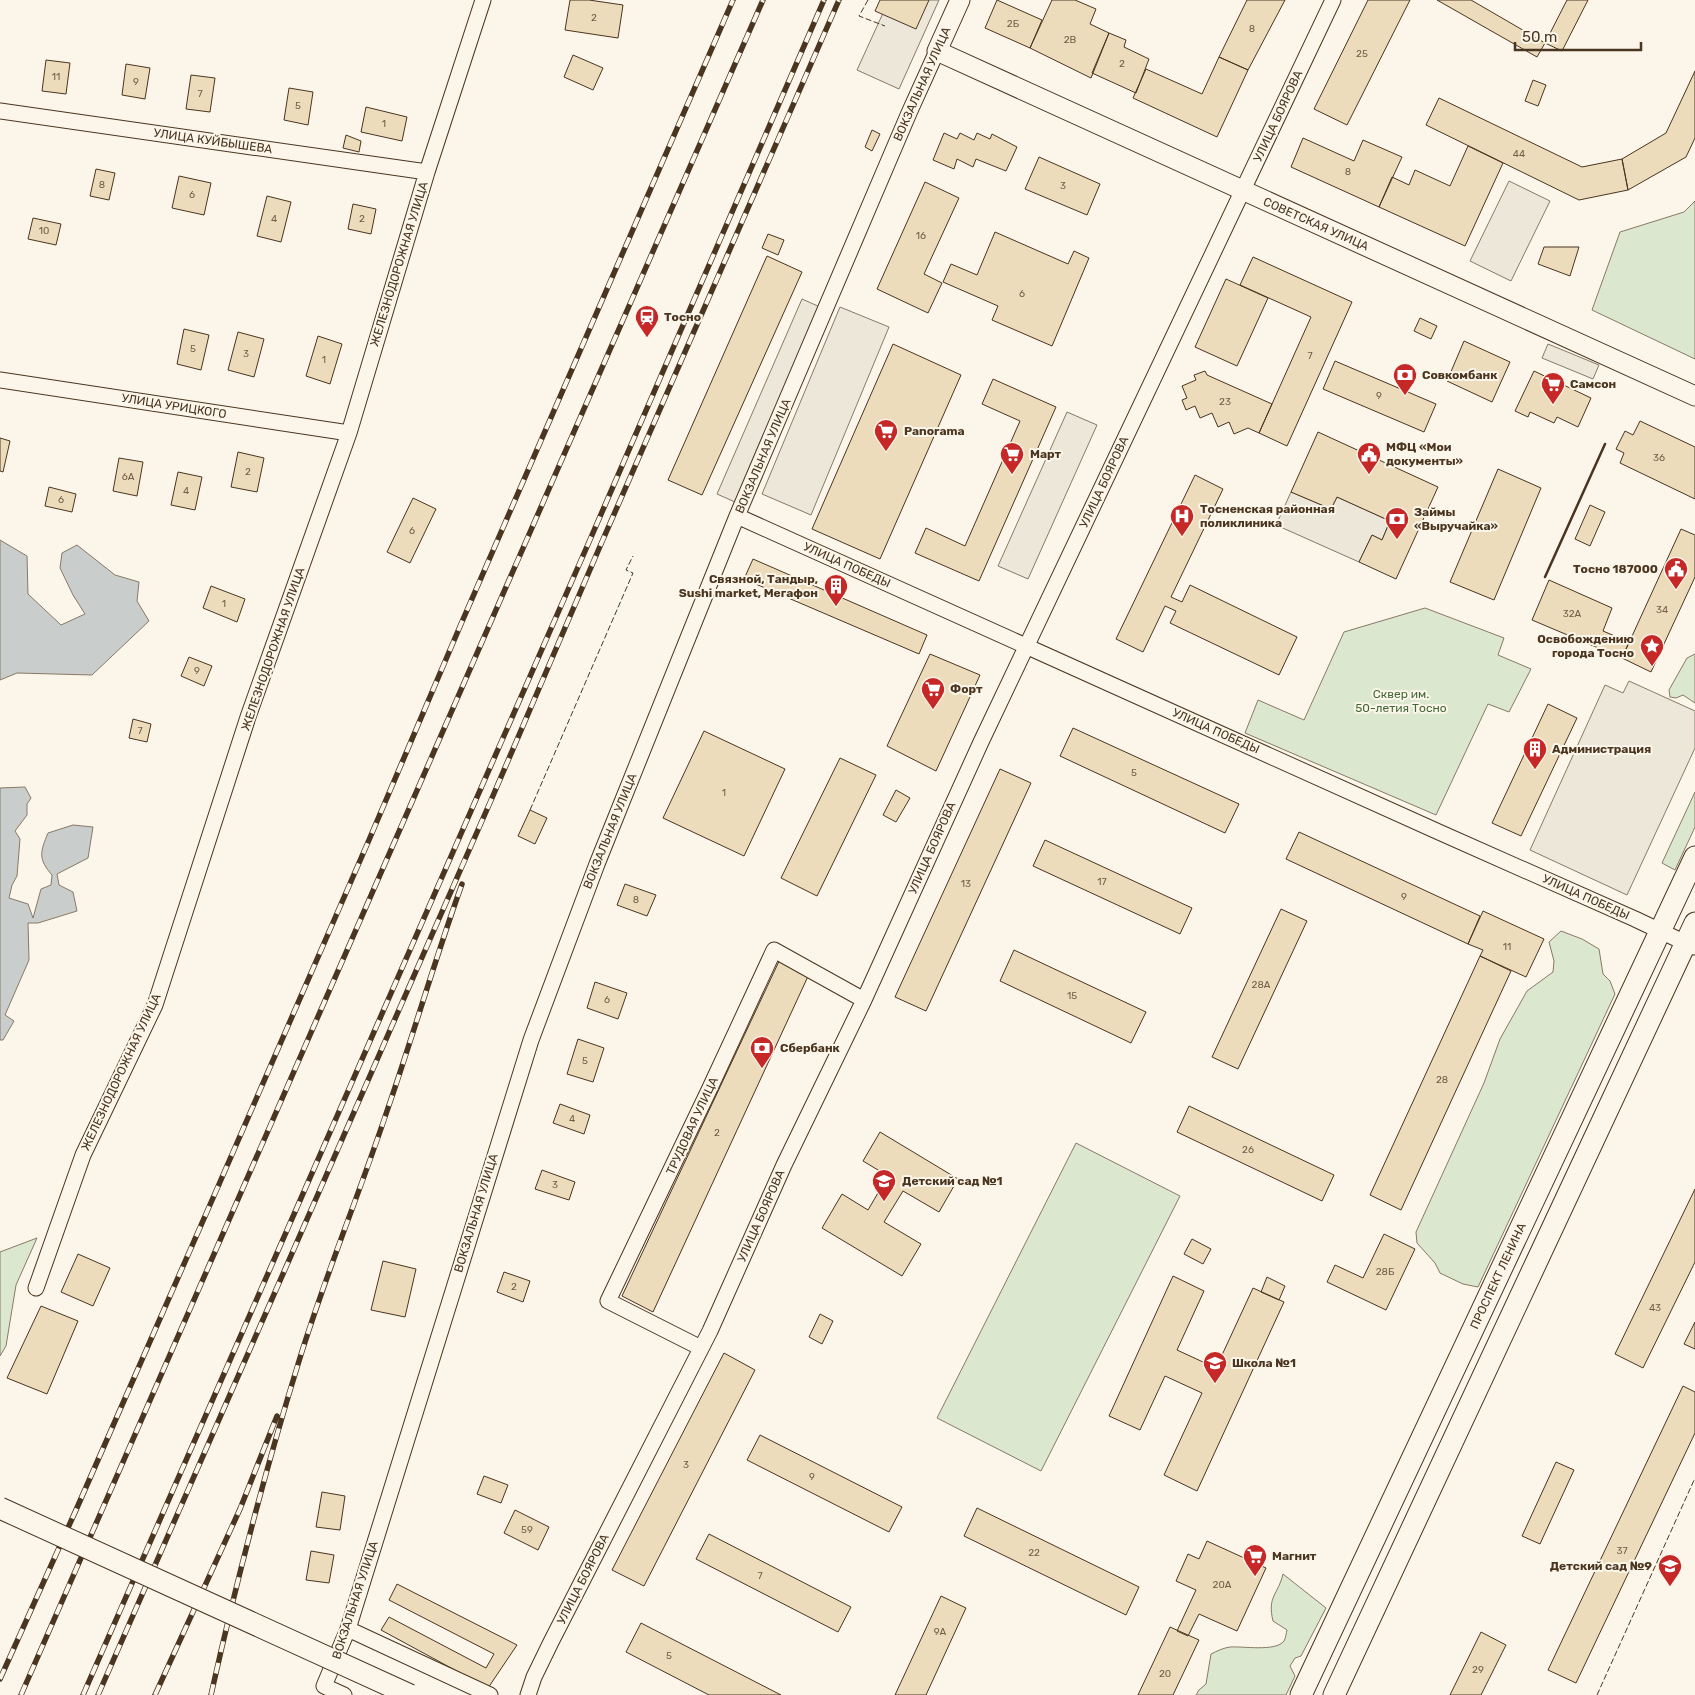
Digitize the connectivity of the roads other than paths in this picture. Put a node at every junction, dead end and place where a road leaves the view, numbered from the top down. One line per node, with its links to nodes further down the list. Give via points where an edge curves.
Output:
1 (483, 0): 6 (street, ЖЕЛЕЗНОДОРОЖНАЯ УЛИЦА)
2 (960, 0): 4 (street, ВОКЗАЛЬНАЯ УЛИЦА)
3 (1333, 0): 7 (street, УЛИЦА БОЯРОВА)
4 (937, 52): 7 (street, СОВЕТСКАЯ УЛИЦА); 11 (street, ВОКЗАЛЬНАЯ УЛИЦА)
5 (0, 111): 6 (street, УЛИЦА КУЙБЫШЕВА)
6 (427, 172): 10 (street, ЖЕЛЕЗНОДОРОЖНАЯ УЛИЦА)
7 (1243, 191): 9 (street, СОВЕТСКАЯ УЛИЦА); 12 (street, УЛИЦА БОЯРОВА)
8 (0, 380): 10 (street, УЛИЦА УРИЦКОГО)
9 (1695, 396)
10 (349, 432): 18 (street, ЖЕЛЕЗНОДОРОЖНАЯ УЛИЦА, via 248,717 155,1005 83,1155)
11 (737, 516): 12 (street, УЛИЦА ПОБЕДЫ); 21 (street, ВОКЗАЛЬНАЯ УЛИЦА, via 530,1040)
12 (1026, 646): 15 (street, УЛИЦА ПОБЕДЫ); 17 (street, УЛИЦА БОЯРОВА)
13 (1695, 857): 15 (main road, ПРОСПЕКТ ЛЕНИНА)
14 (1695, 923): 16 (main road)
15 (1660, 931): 16 (street, УЛИЦА ПОБЕДЫ); 26 (main road, ПРОСПЕКТ ЛЕНИНА)
16 (1690, 945): 27 (main road)
17 (864, 1000): 19 (street, УЛИЦА БОЯРОВА, via 784,1165); 19 (street, ТРУДОВАЯ УЛИЦА, via 774,950 608,1301)
18 (36, 1288)
19 (702, 1348): 25 (street, УЛИЦА БОЯРОВА, via 551,1642)
20 (0, 1508): 23 (main road, bridge)
21 (348, 1629): 22 (street, ВОКЗАЛЬНАЯ УЛИЦА, via 324,1686); 24 (street)
22 (344, 1695)
23 (410, 1695)
24 (490, 1695)
25 (528, 1695)
26 (1302, 1695)
27 (1334, 1695)

